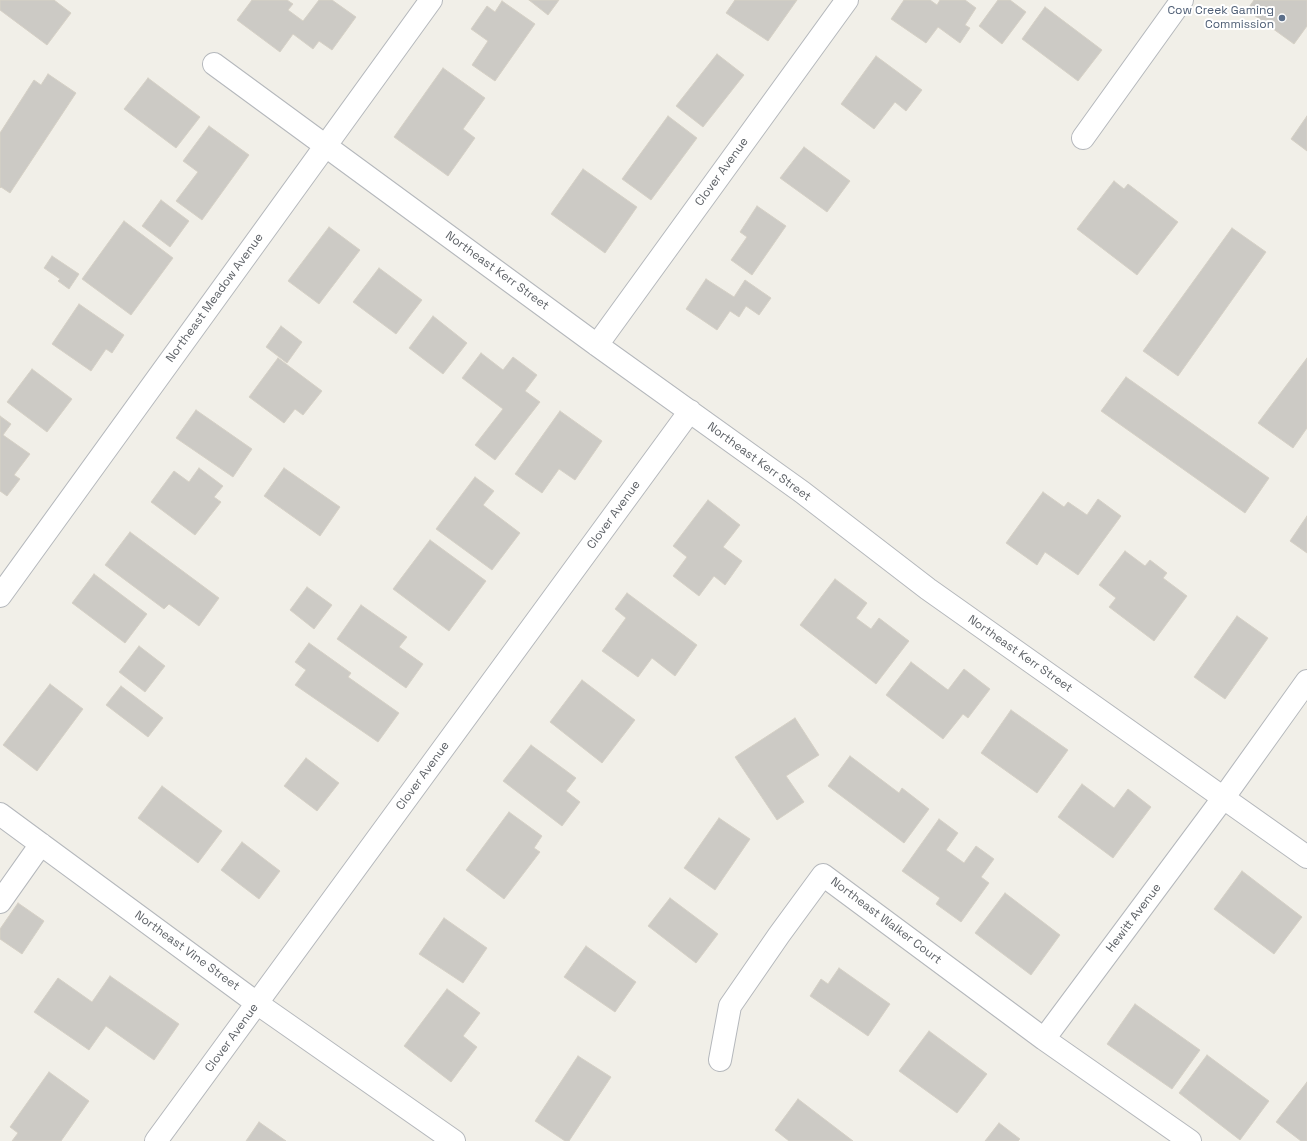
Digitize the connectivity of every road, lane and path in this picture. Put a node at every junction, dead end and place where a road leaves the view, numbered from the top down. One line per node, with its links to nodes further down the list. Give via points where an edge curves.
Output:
1 (431, 0): 6 (street, Northeast Meadow Avenue)
2 (847, 0): 7 (street, Clover Avenue)
3 (1182, 0): 5 (street)
4 (214, 64): 6 (street, Northeast Kerr Street)
5 (1083, 138)
6 (325, 146): 7 (street, Northeast Kerr Street); 9 (street, Northeast Meadow Avenue)
7 (597, 345): 8 (street, Northeast Kerr Street)
8 (690, 411): 11 (street, Northeast Kerr Street, via 802,492 928,589); 16 (street, Clover Avenue)
9 (0, 596)
10 (1307, 681): 11 (street, Hewitt Avenue)
11 (1224, 797): 14 (street, Northeast Kerr Street); 17 (street, Hewitt Avenue)
12 (0, 814): 13 (street, Northeast Vine Street)
13 (41, 844): 15 (street); 16 (street, Northeast Vine Street)
14 (1307, 857)
15 (0, 902)
16 (258, 1004): 19 (street, Clover Avenue); 20 (street, Northeast Vine Street)
17 (1044, 1039): 18 (street, Northeast Walker Court, via 823,875 730,1006); 21 (street)
18 (720, 1060)
19 (156, 1141)
20 (454, 1141)
21 (1190, 1141)

